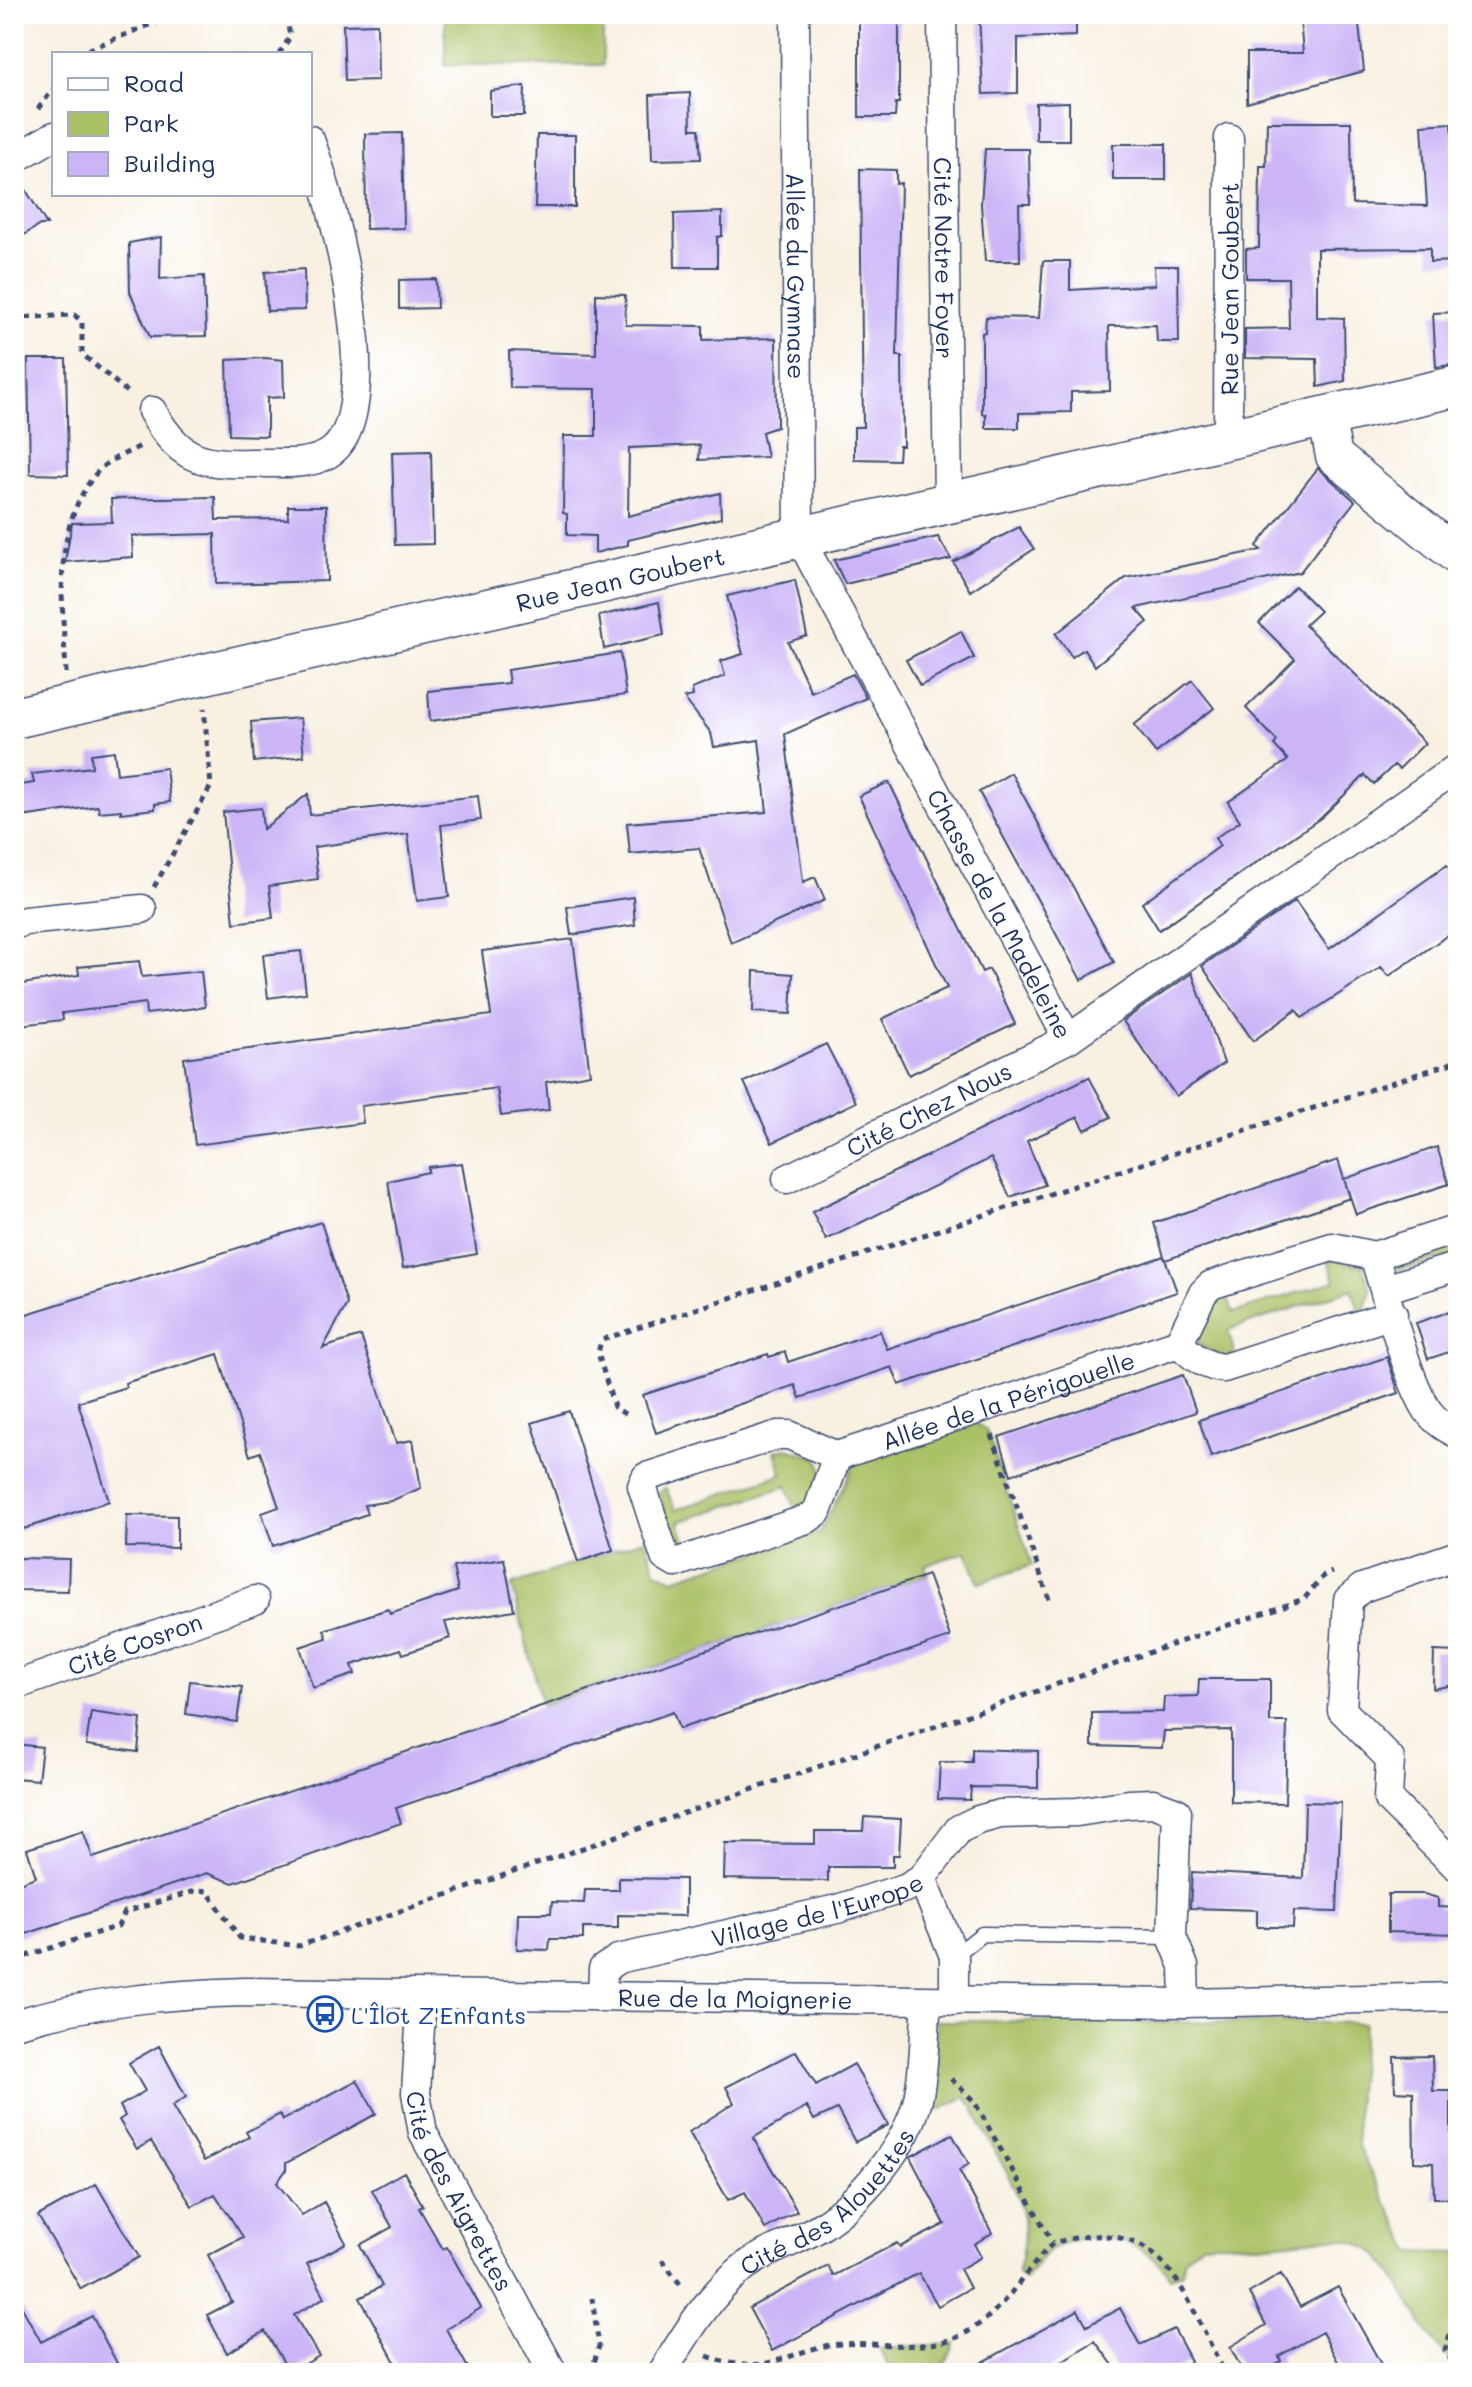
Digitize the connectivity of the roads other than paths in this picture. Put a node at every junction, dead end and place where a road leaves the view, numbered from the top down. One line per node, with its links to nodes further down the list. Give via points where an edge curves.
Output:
1 (795, 14): 12 (street, Allée du Gymnase)
2 (942, 14): 11 (street, Cité Notre Foyer)
3 (52, 137): 6 (street)
4 (1229, 138): 10 (street, Rue Jean Goubert)
5 (312, 147): 9 (street, via 336,225 355,337 357,390 348,432 326,455 310,461 219,464 190,457)
6 (14, 159)
7 (1458, 386): 8 (main road, Rue Jean Goubert)
8 (1326, 416): 10 (main road, Rue Jean Goubert); 13 (street, via 1334,456)
9 (158, 422)
10 (1228, 439): 11 (main road, Rue Jean Goubert)
11 (948, 503): 12 (main road, Rue Jean Goubert)
12 (799, 537): 14 (main road, Rue Jean Goubert); 18 (street, Chasse de la Madeleine)
13 (1458, 557)
14 (14, 718)
15 (1458, 767): 18 (street, Chasse de la Madeleine)
16 (142, 909): 17 (street)
17 (14, 925)
18 (1068, 1039): 19 (street, Cité Chez Nous)
19 (787, 1179)
20 (1458, 1229): 21 (street)
21 (1374, 1256): 23 (street); 24 (street, via 1332,1247 1211,1285)
22 (1458, 1266): 23 (street)
23 (1389, 1302): 24 (street, via 1224,1368 1190,1354); 25 (street, via 1428,1410)
24 (1179, 1343): 26 (street, Allée de la Périgouelle)
25 (1458, 1434)
26 (837, 1456): 26 (street, via 778,1435 646,1477 642,1486 665,1557 675,1563 807,1519 817,1512)
27 (1458, 1555): 30 (street, via 1362,1588 1348,1600 1342,1710 1390,1759 1388,1799)
28 (255, 1600): 29 (street, Cité Cosron)
29 (14, 1686)
30 (1455, 1865)
31 (922, 1878): 32 (street, Village de l'Europe, via 959,1829 978,1820 1026,1812 1164,1805 1177,1812); 33 (street); 36 (street, Village de l'Europe, via 837,1909 618,1959 603,1969)
32 (1172, 1937): 33 (lane, via 982,1934); 38 (street, Village de l'Europe, via 1184,1966)
33 (954, 1956): 37 (street, Cité des Alouettes)
34 (422, 1995): 36 (street, Rue de la Moignerie); 39 (street, Rue de la Moignerie, via 179,1993 101,2002); 40 (street, Cité des Aigrettes, via 416,2093 423,2133)
35 (1458, 1997): 38 (street, Rue de la Moignerie)
36 (602, 1998): 37 (street, Rue de la Moignerie)
37 (940, 2001): 38 (street, Rue de la Moignerie); 41 (street, Cité des Alouettes, via 910,2124 854,2202 820,2227 744,2267)
38 (1185, 2003)
39 (14, 2024)
40 (553, 2373)
41 (662, 2373)

